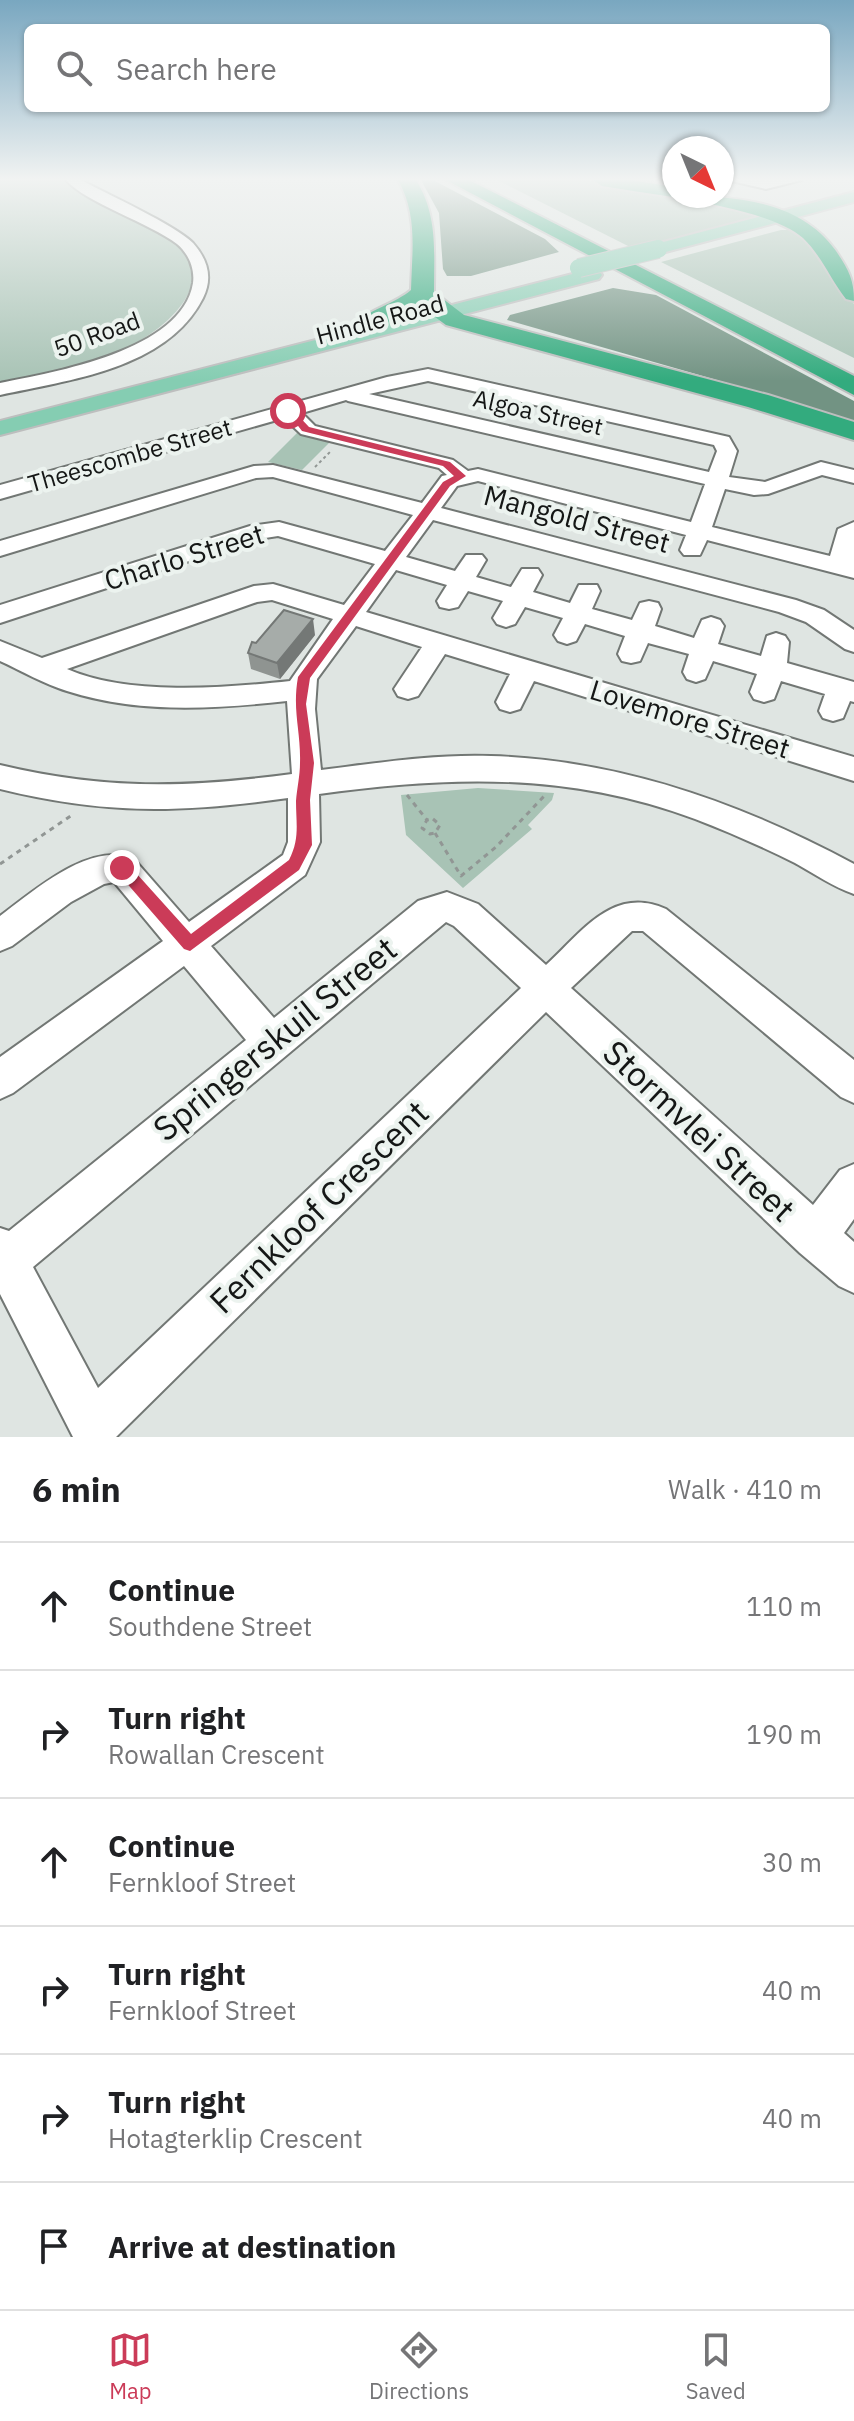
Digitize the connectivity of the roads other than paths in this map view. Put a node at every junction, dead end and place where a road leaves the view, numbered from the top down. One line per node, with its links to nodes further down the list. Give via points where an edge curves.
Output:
1 (187, 247): 15 (street, 50 Road, via 198,261 201,286 185,315 149,344 105,363)
2 (427, 247): 8 (highway)
3 (584, 247): 14 (highway)
4 (615, 247): 11 (highway)
5 (687, 247): 8 (main road, Hindle Road)
6 (819, 247): 7 (highway)
7 (854, 294)
8 (434, 304): 9 (highway, via 405,307); 20 (main road, Hindle Road); 21 (highway, via 467,325)
9 (371, 321): 19 (main road, Hindle Road)
10 (463, 358): 13 (street)
11 (854, 367)
12 (517, 372): 16 (street)
13 (445, 378): 16 (street, Theescombe Street); 17 (street, Theescombe Street, via 414,376)
14 (854, 387)
15 (0, 389)
16 (504, 391): 24 (street, Theescombe Street, via 577,397 722,441 727,451)
17 (347, 395): 18 (street, Theescombe Street); 24 (street, Algoa Street)
18 (288, 411): 22 (street, via 306,429 446,464); 25 (street, Theescombe Street)
19 (0, 421)
20 (0, 428)
21 (854, 431)
22 (461, 476): 26 (street, via 447,484); 28 (street, via 478,475 502,491)
23 (854, 477): 24 (street, Algoa Street, via 821,468 768,488)
24 (716, 482): 28 (street, Theescombe Street)
25 (0, 492)
26 (427, 511): 29 (street, Mangold Street, via 260,471); 30 (street); 39 (street, Mangold Street, via 787,606 815,616)
27 (854, 529): 31 (street, via 844,537)
28 (695, 540): 31 (street, via 764,557)
29 (0, 549)
30 (391, 559): 32 (street, Charlo Street); 35 (street, Charlo Street, via 264,529); 36 (street)
31 (847, 568)
32 (468, 570): 33 (street, Charlo Street); 34 (street)
33 (525, 585): 37 (street); 45 (street, Charlo Street, via 578,613 771,667)
34 (449, 601)
35 (0, 614)
36 (350, 615): 38 (street, Lovemore Street); 41 (street, Lovemore Street, via 262,592); 44 (street)
37 (506, 618)
38 (439, 642): 42 (street, Lovemore Street); 43 (street)
39 (854, 643)
40 (0, 650): 41 (street)
41 (42, 668): 44 (street, via 85,687 186,699)
42 (526, 669): 46 (street); 47 (street, Lovemore Street)
43 (408, 689)
44 (300, 690): 49 (street)
45 (842, 697)
46 (510, 702)
47 (854, 769)
48 (0, 777): 49 (street, via 63,793 156,800)
49 (305, 785): 50 (street, via 463,768 594,778 720,814 781,839); 52 (street, via 305,845 294,865)
50 (854, 880)
51 (0, 935): 52 (street, via 114,865 130,873)
52 (190, 944): 54 (street); 55 (street)
53 (546, 988): 54 (street, Springerskuil Street, via 466,915 438,908); 56 (street, Fernkloof Crescent, via 620,920 642,914); 58 (street, Stormvlei Street); 61 (street, Fernkloof Crescent)
54 (271, 1042): 59 (street, Springerskuil Street)
55 (0, 1080)
56 (854, 1084)
57 (854, 1184): 58 (street)
58 (815, 1238): 60 (street, Stormvlei Street)
59 (3, 1255): 61 (street, Fernkloof Crescent)
60 (854, 1271)
61 (96, 1431)

